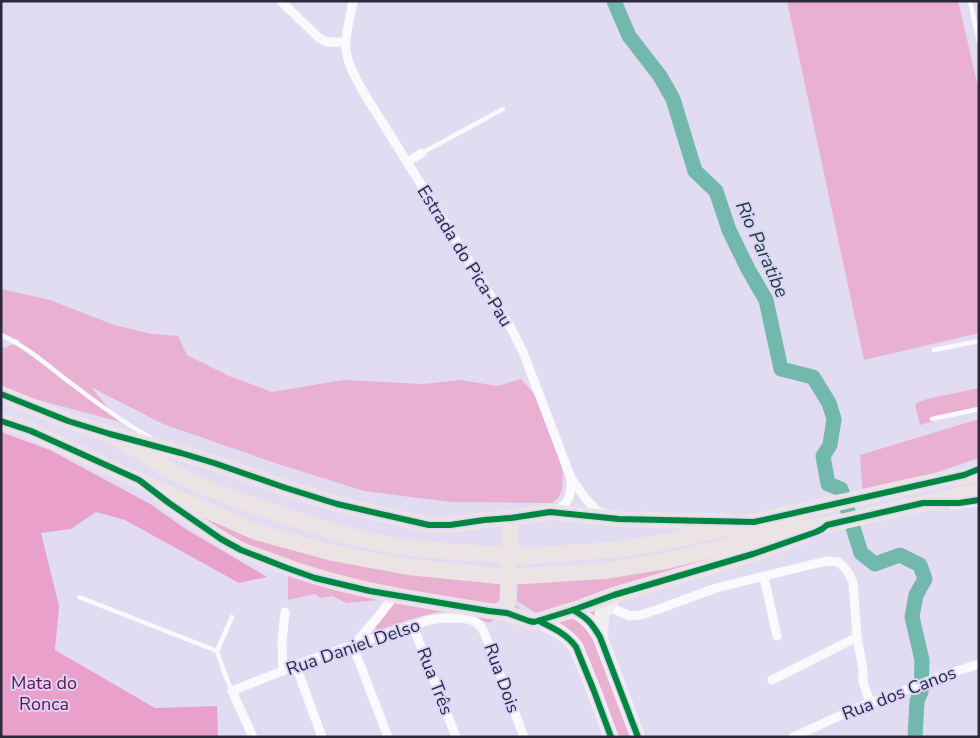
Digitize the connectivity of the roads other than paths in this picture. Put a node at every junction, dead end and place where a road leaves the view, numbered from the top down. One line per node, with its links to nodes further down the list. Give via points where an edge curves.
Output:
1 (281, 1): 4 (street, via 319,38 327,42)
2 (353, 1): 4 (street)
3 (970, 1): 5 (lane)
4 (345, 42): 8 (street, Estrada do Pica-Pau, via 354,74)
5 (979, 42)
6 (503, 109): 7 (lane)
7 (422, 153): 8 (street)
8 (407, 162): 19 (street, Estrada do Pica-Pau, via 512,330)
9 (1, 335): 17 (lane, via 39,357 124,422)
10 (979, 341): 11 (lane)
11 (934, 350)
12 (1, 394): 16 (highway)
13 (979, 409): 14 (lane)
14 (932, 419)
15 (1, 421): 20 (highway, via 31,431)
16 (110, 434): 17 (highway); 27 (highway, via 160,465 228,497 324,529 404,547 529,556 629,547)
17 (181, 453): 25 (highway, via 337,504 429,525)
18 (974, 472): 27 (highway)
19 (571, 478): 24 (street, via 569,499 562,508); 26 (street, Estrada do Pica-Pau, via 597,511)
20 (139, 480): 28 (highway, via 256,532 333,553 408,568 499,576 604,571 666,561 786,531); 30 (highway, via 241,550 315,578)
21 (979, 491): 23 (highway)
22 (979, 500): 23 (main road)
23 (923, 503): 28 (highway)
24 (550, 512): 25 (highway); 26 (highway)
25 (511, 518): 35 (highway)
26 (619, 519): 27 (highway)
27 (754, 522)
28 (833, 523): 32 (highway, via 753,554)
29 (764, 577): 32 (street, via 716,588 630,616); 40 (street); 42 (street, via 818,563 838,562 853,583)
30 (395, 595): 35 (highway); 43 (street)
31 (80, 597): 44 (lane)
32 (610, 600): 33 (highway); 41 (main road, via 602,614)
33 (573, 610): 37 (highway); 41 (main road, via 592,624)
34 (285, 612): 47 (street)
35 (508, 613): 37 (highway)
36 (232, 617): 44 (lane)
37 (538, 621): 56 (main road, via 562,633 576,648)
38 (477, 622): 39 (street, Rua Daniel Delso, via 443,618); 55 (street, Rua Dois, via 487,638)
39 (413, 626): 43 (street, Rua Daniel Delso); 54 (street, Rua Três)
40 (777, 636)
41 (600, 637): 57 (main road)
42 (857, 637): 48 (street); 50 (street, via 863,682)
43 (353, 646): 46 (street, Rua Daniel Delso); 53 (street)
44 (217, 651): 49 (lane)
45 (979, 664): 50 (street, Rua dos Canos)
46 (296, 666): 47 (street, Rua Daniel Delso); 52 (street)
47 (283, 671): 49 (street, Rua Daniel Delso)
48 (772, 680)
49 (232, 691): 51 (street)
50 (870, 702): 58 (street, Rua dos Canos)
51 (253, 737)
52 (322, 737)
53 (388, 737)
54 (456, 737)
55 (524, 737)
56 (611, 737)
57 (638, 737)
58 (793, 737)

